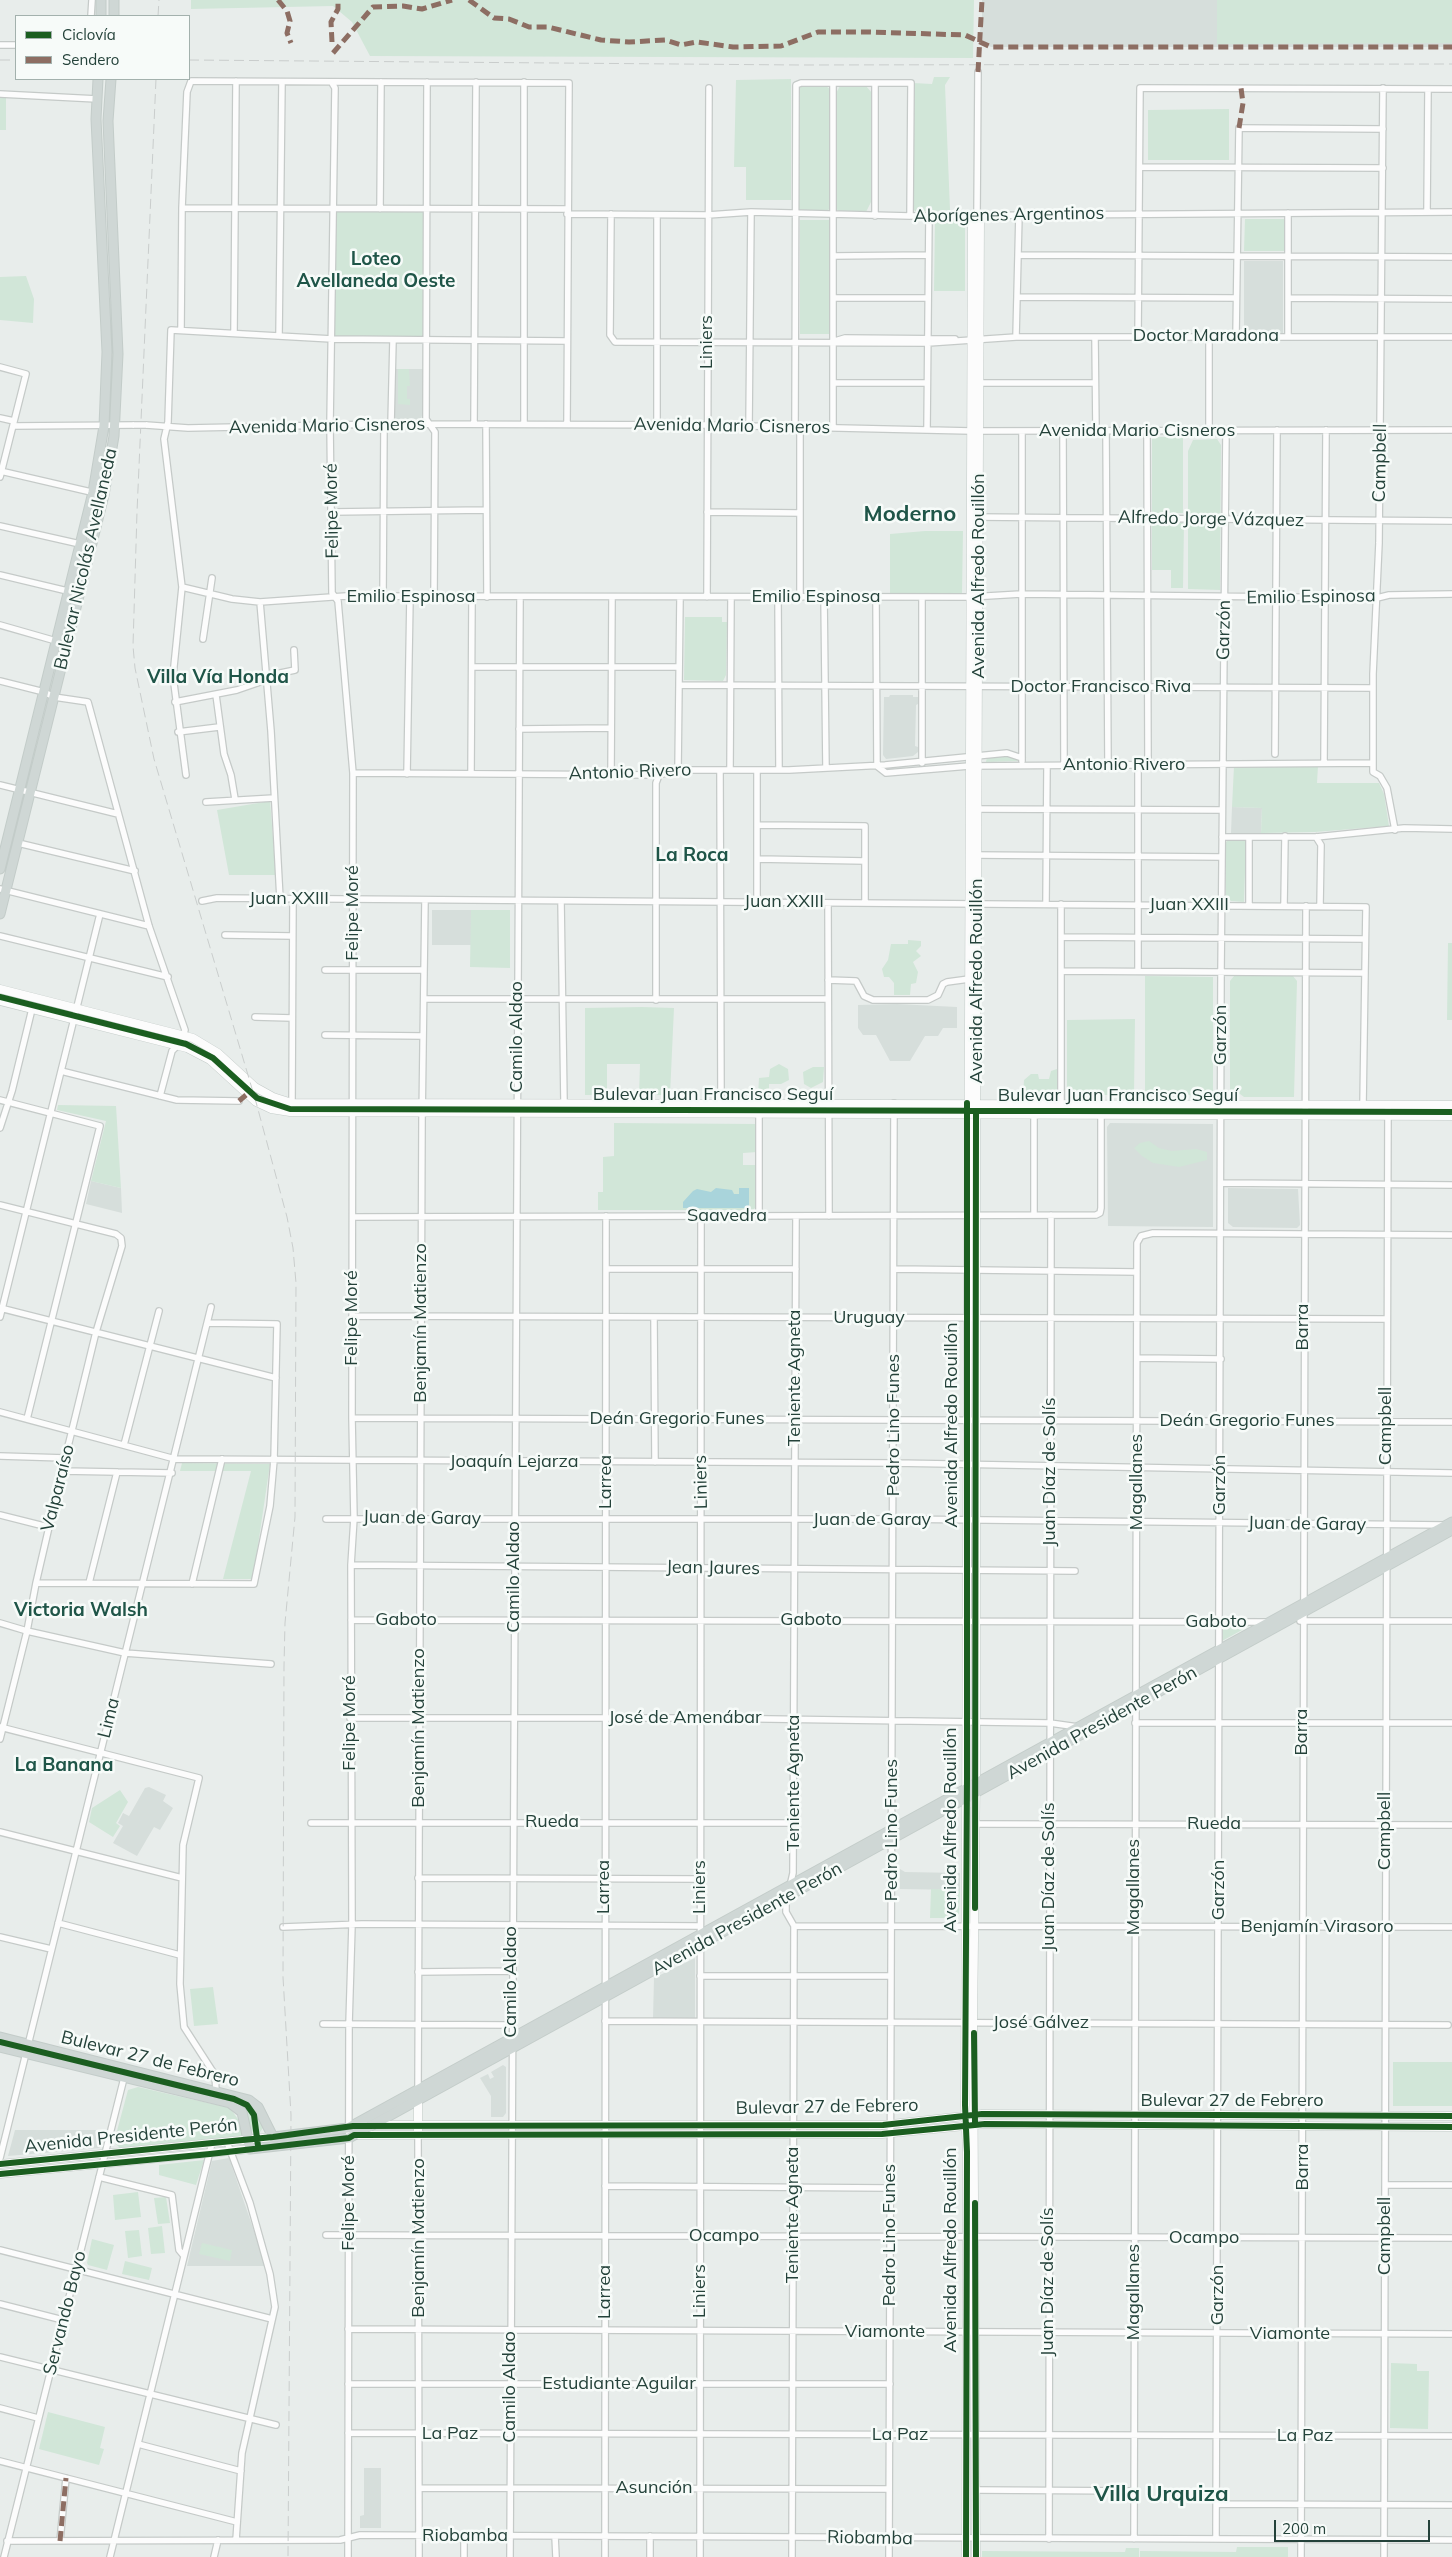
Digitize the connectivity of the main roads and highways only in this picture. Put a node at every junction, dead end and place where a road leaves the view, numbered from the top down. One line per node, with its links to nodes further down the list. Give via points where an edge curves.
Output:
1 (102, 0): 3 (main road)
2 (114, 0): 4 (main road)
3 (101, 15)
4 (114, 15)
5 (98, 80): 10 (main road, Bulevar Nicolás Avellaneda, via 107,352 104,426 93,492)
6 (111, 80): 11 (main road, Bulevar Nicolás Avellaneda, via 108,121 118,354 115,425 104,495 18,842)
7 (976, 214): 8 (main road, Avenida Alfredo Rouillón)
8 (975, 517): 9 (main road, Avenida Alfredo Rouillón, via 979,597 978,766); 9 (main road, Avenida Alfredo Rouillón, via 970,597 969,756)
9 (974, 809): 12 (main road, Avenida Alfredo Rouillón)
10 (0, 869)
11 (3, 890): 13 (main road, Bulevar Nicolás Avellaneda)
12 (974, 904): 16 (main road, Avenida Alfredo Rouillón); 16 (main road, Avenida Alfredo Rouillón, via 969,979)
13 (0, 914)
14 (0, 989): 16 (main road, Bulevar Juan Francisco Seguí, via 185,1035 211,1047 260,1089 292,1103)
15 (0, 1001): 18 (main road, Bulevar Juan Francisco Seguí, via 196,1052 210,1060 262,1106 290,1112)
16 (972, 1103): 17 (main road, Bulevar Juan Francisco Seguí); 18 (main road, Avenida Alfredo Rouillón); 19 (main road, Avenida Alfredo Rouillón)
17 (1452, 1105)
18 (967, 1115): 19 (main road, Bulevar Juan Francisco Seguí); 27 (main road, Avenida Alfredo Rouillón)
19 (976, 1115): 20 (main road, Bulevar Juan Francisco Seguí); 26 (main road, Avenida Alfredo Rouillón)
20 (1452, 1116)
21 (1450, 1526): 22 (main road, Avenida Presidente Perón)
22 (1302, 1613): 23 (main road, Avenida Presidente Perón); 23 (main road, Avenida Presidente Perón, via 1271,1622)
23 (1219, 1655): 24 (main road, Avenida Presidente Perón)
24 (1134, 1701): 25 (main road, Avenida Presidente Perón); 25 (main road, Avenida Presidente Perón, via 1079,1727)
25 (1050, 1747): 26 (main road, Avenida Presidente Perón)
26 (976, 1788): 27 (main road, Avenida Presidente Perón); 29 (main road, Avenida Alfredo Rouillón)
27 (967, 1793): 28 (main road, Avenida Presidente Perón); 29 (main road, Avenida Alfredo Rouillón)
28 (893, 1834): 30 (main road, Avenida Presidente Perón); 30 (main road, Avenida Presidente Perón, via 786,1897)
29 (970, 1926): 31 (main road, Avenida Alfredo Rouillón)
30 (700, 1935): 33 (main road, Avenida Presidente Perón, via 604,1987); 33 (main road, Avenida Presidente Perón, via 604,1997)
31 (969, 2023): 37 (main road, Avenida Alfredo Rouillón); 38 (main road, Avenida Alfredo Rouillón)
32 (0, 2037): 47 (main road, Bulevar 27 de Febrero, via 249,2100 258,2107)
33 (511, 2044): 35 (main road, Avenida Presidente Perón); 36 (main road, Avenida Presidente Perón)
34 (0, 2047): 48 (main road, Bulevar 27 de Febrero, via 237,2107 245,2120)
35 (418, 2090): 36 (main road, Benjamín Matienzo); 45 (main road, Avenida Presidente Perón)
36 (418, 2100): 41 (main road, Benjamín Matienzo); 43 (main road, Avenida Presidente Perón)
37 (975, 2115): 38 (main road, Bulevar 27 de Febrero); 39 (main road, Bulevar 27 de Febrero); 40 (main road, Avenida Alfredo Rouillón)
38 (965, 2116): 41 (main road, Bulevar 27 de Febrero, via 891,2124); 42 (main road, Avenida Alfredo Rouillón)
39 (1452, 2116)
40 (975, 2124): 42 (main road, Bulevar 27 de Febrero); 44 (main road, Bulevar 27 de Febrero); 52 (main road, Avenida Alfredo Rouillón, via 976,2490)
41 (418, 2125): 43 (main road, Bulevar 27 de Febrero); 46 (main road, Benjamín Matienzo)
42 (966, 2125): 46 (main road, Bulevar 27 de Febrero, via 891,2134); 52 (main road, Avenida Alfredo Rouillón, via 966,2435)
43 (372, 2126): 45 (main road, Avenida Presidente Perón)
44 (1452, 2127)
45 (351, 2132): 46 (main road, Bulevar 27 de Febrero); 47 (main road, Avenida Presidente Perón); 49 (main road, Avenida Presidente Perón)
46 (418, 2134)
47 (274, 2137): 48 (main road, Avenida Presidente Perón)
48 (249, 2140): 49 (main road, Bulevar 27 de Febrero); 50 (main road, Avenida Presidente Perón)
49 (250, 2149): 51 (main road, Avenida Presidente Perón)
50 (0, 2164)
51 (0, 2174)
52 (971, 2539): 53 (main road, Avenida Alfredo Rouillón); 54 (main road, Avenida Alfredo Rouillón)
53 (966, 2557)
54 (976, 2557)

